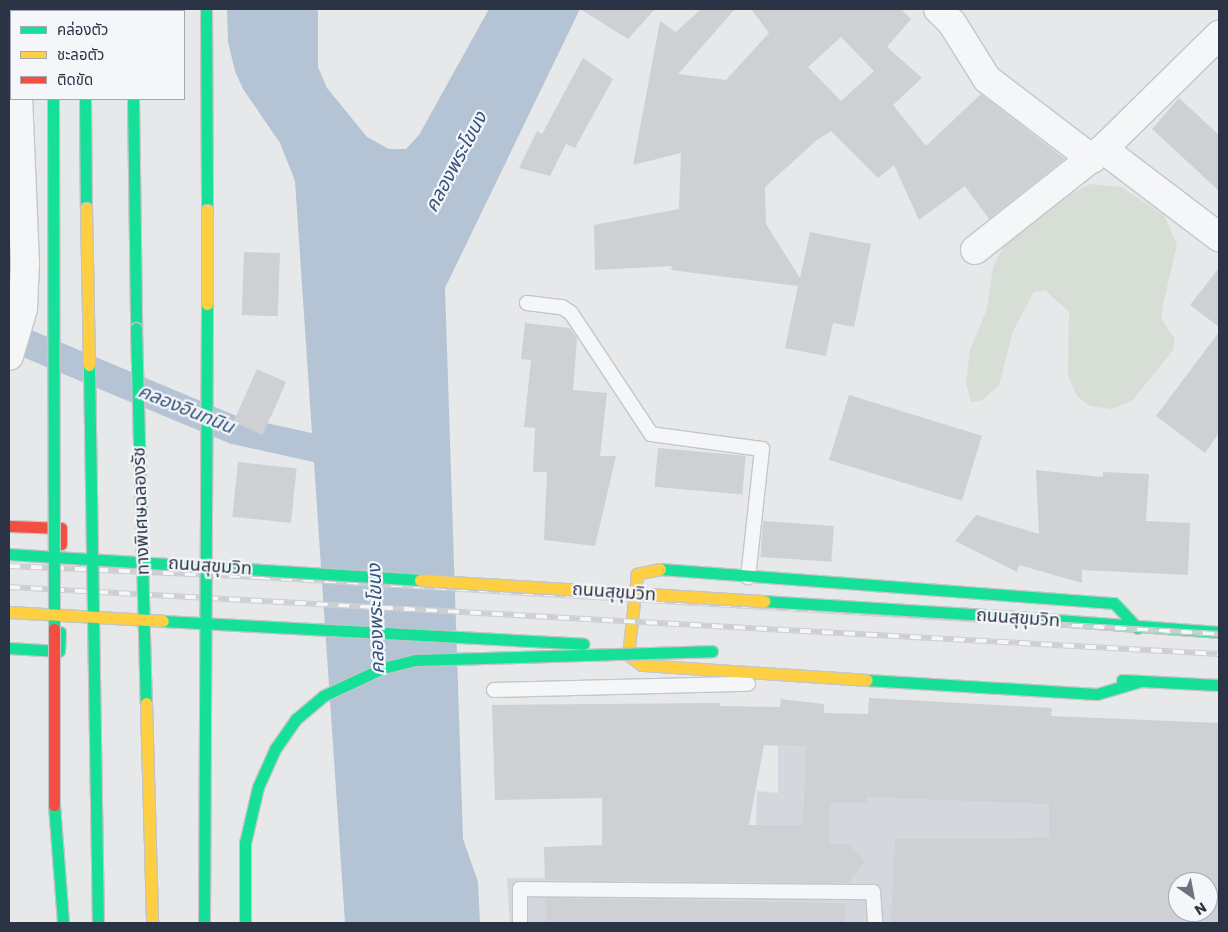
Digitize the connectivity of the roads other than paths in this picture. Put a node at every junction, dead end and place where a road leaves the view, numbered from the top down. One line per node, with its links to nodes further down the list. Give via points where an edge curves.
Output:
1 (206, 9): 29 (main road, bridge)
2 (938, 9): 8 (street, via 952,22 987,79)
3 (1219, 36): 8 (street)
4 (18, 100): 11 (street)
5 (53, 100): 26 (main road, bridge, via 54,809)
6 (85, 100): 27 (main road, bridge)
7 (133, 100): 28 (main road, ทางพิเศษฉลองรัช, bridge)
8 (1097, 154): 9 (street); 10 (street)
9 (1219, 237)
10 (975, 250)
11 (17, 259): 13 (street, via 23,310)
12 (527, 303): 16 (lane, via 562,307 571,313 651,434 762,449)
13 (9, 356)
14 (9, 526): 20 (main road, via 61,528 59,651)
15 (9, 554): 18 (main road, ถนนสุขุมวิท, bridge, via 1016,617)
16 (748, 577): 18 (main road, via 1114,603); 22 (main road, via 653,568 637,574 628,656 642,665)
17 (9, 612): 30 (main road, bridge, via 717,652 415,660 383,668 323,696 296,719 275,749 258,787 245,842)
18 (1137, 628): 19 (main road, ถนนสุขุมวิท)
19 (1219, 632)
20 (9, 648)
21 (1102, 678): 23 (main road)
22 (877, 679): 23 (main road, via 1097,694); 25 (lane)
23 (1141, 681): 24 (main road)
24 (1219, 685)
25 (494, 690)
26 (63, 923)
27 (98, 923)
28 (152, 923)
29 (204, 923)
30 (245, 923)
31 (520, 923): 32 (lane, via 520,888 873,892)
32 (875, 923)

